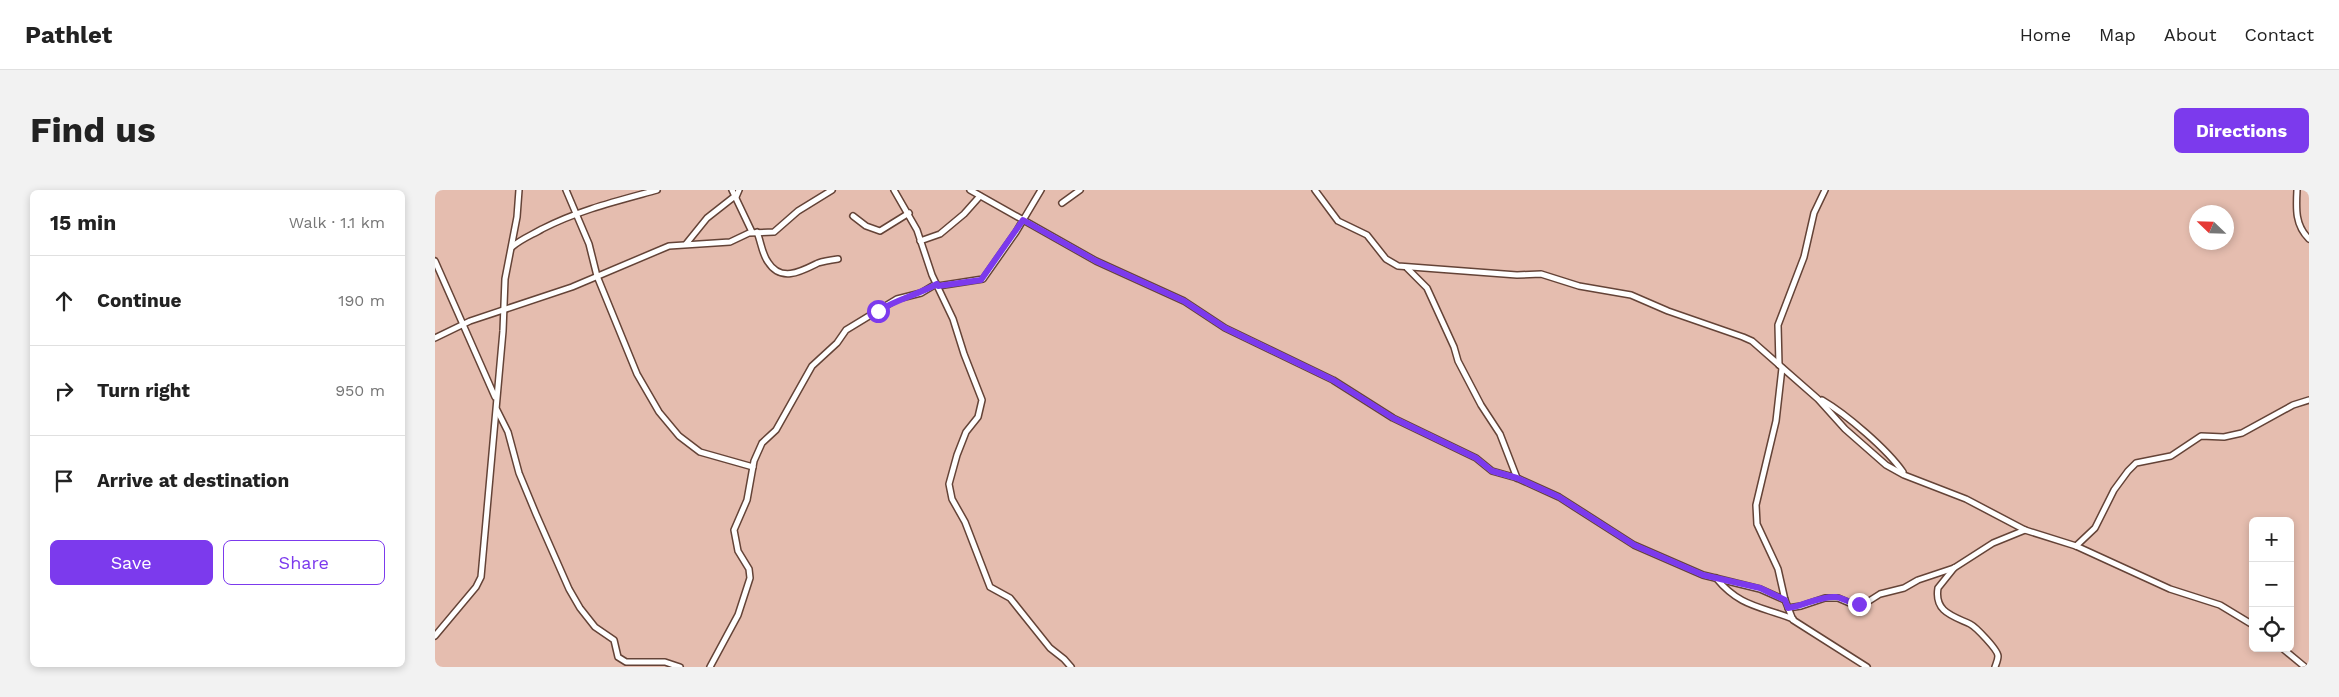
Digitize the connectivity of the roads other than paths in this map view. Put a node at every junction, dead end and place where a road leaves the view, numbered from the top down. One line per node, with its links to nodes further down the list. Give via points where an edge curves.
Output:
1 (519, 190): 24 (street)
2 (566, 190): 17 (street)
3 (657, 190): 17 (street)
4 (739, 190): 13 (street)
5 (832, 190): 20 (street, via 798,211 778,230)
6 (894, 190): 16 (street)
7 (970, 190): 14 (street)
8 (1041, 190): 19 (street)
9 (1080, 190): 15 (street)
10 (1315, 190): 27 (street, via 1338,221 1367,235 1386,258)
11 (1825, 190): 33 (street, via 1814,213 1804,258 1778,325)
12 (2297, 190): 21 (street, via 2297,219)
13 (735, 194): 20 (street); 23 (street, via 707,218)
14 (980, 196): 19 (street); 22 (street, via 940,234)
15 (1063, 203)
16 (909, 213): 18 (street, via 880,231); 22 (street)
17 (575, 214): 24 (street, via 520,240); 28 (street, via 589,244)
18 (853, 216)
19 (1023, 220): 29 (street, via 981,280); 40 (street, via 1096,261 1184,301 1225,328 1333,380 1393,418 1476,458 1492,471)
20 (754, 232): 23 (street, via 730,242); 25 (street, via 767,262 783,273 799,273 819,263)
21 (2309, 239)
22 (920, 242): 29 (street)
23 (686, 244): 28 (street, via 667,247)
24 (512, 248): 30 (street, via 505,279)
25 (838, 259)
26 (435, 260): 31 (street)
27 (1407, 268): 33 (street, via 1517,275 1536,273 1579,286 1631,295 1752,341); 40 (street, via 1427,288 1457,362 1500,434)
28 (597, 276): 30 (street); 38 (street, via 637,374 670,427 700,452)
29 (937, 285): 38 (street, via 897,300 846,330 837,343 811,366 778,427 761,446); 53 (street, via 983,400 978,417 966,432 957,455 949,484 952,499 965,522 991,587 1010,598 1050,648)
30 (504, 310): 31 (street); 34 (street)
31 (463, 324): 32 (street); 34 (street)
32 (435, 338)
33 (1781, 366): 35 (street); 45 (street, via 1776,421 1755,513 1778,569)
34 (496, 399): 37 (street)
35 (1819, 399): 39 (street, via 1835,408 1883,450); 39 (street, via 1845,429 1880,461)
36 (2309, 400): 42 (street, via 2293,405 2242,433 2224,437 2201,436 2171,456 2136,463 2114,490 2095,528)
37 (497, 410): 49 (street, via 481,577); 51 (street, via 508,432 519,472 536,514 580,608 595,627 613,639 621,660 631,664 665,662)
38 (753, 467): 52 (street, via 747,500 734,530 737,551 749,568 749,578 738,615)
39 (1904, 475): 41 (street, via 1966,498)
40 (1517, 478): 44 (street, via 1575,506 1634,545)
41 (2025, 530): 42 (street); 43 (street, via 1993,543)
42 (2076, 546): 48 (street, via 2170,589 2220,605)
43 (1955, 568): 46 (street, via 1859,604 1835,597); 55 (street, via 1938,588 1941,607 1954,619 1973,627 1995,649 1998,658)
44 (1716, 578): 45 (street, via 1760,588); 47 (street, via 1727,592 1743,602)
45 (1785, 600): 46 (street)
46 (1788, 608): 47 (street)
47 (1793, 619): 54 (street)
48 (2249, 623)
49 (435, 636)
50 (2287, 652): 56 (street)
51 (680, 667)
52 (710, 667)
53 (1071, 667)
54 (1867, 667)
55 (1995, 667)
56 (2305, 667)

